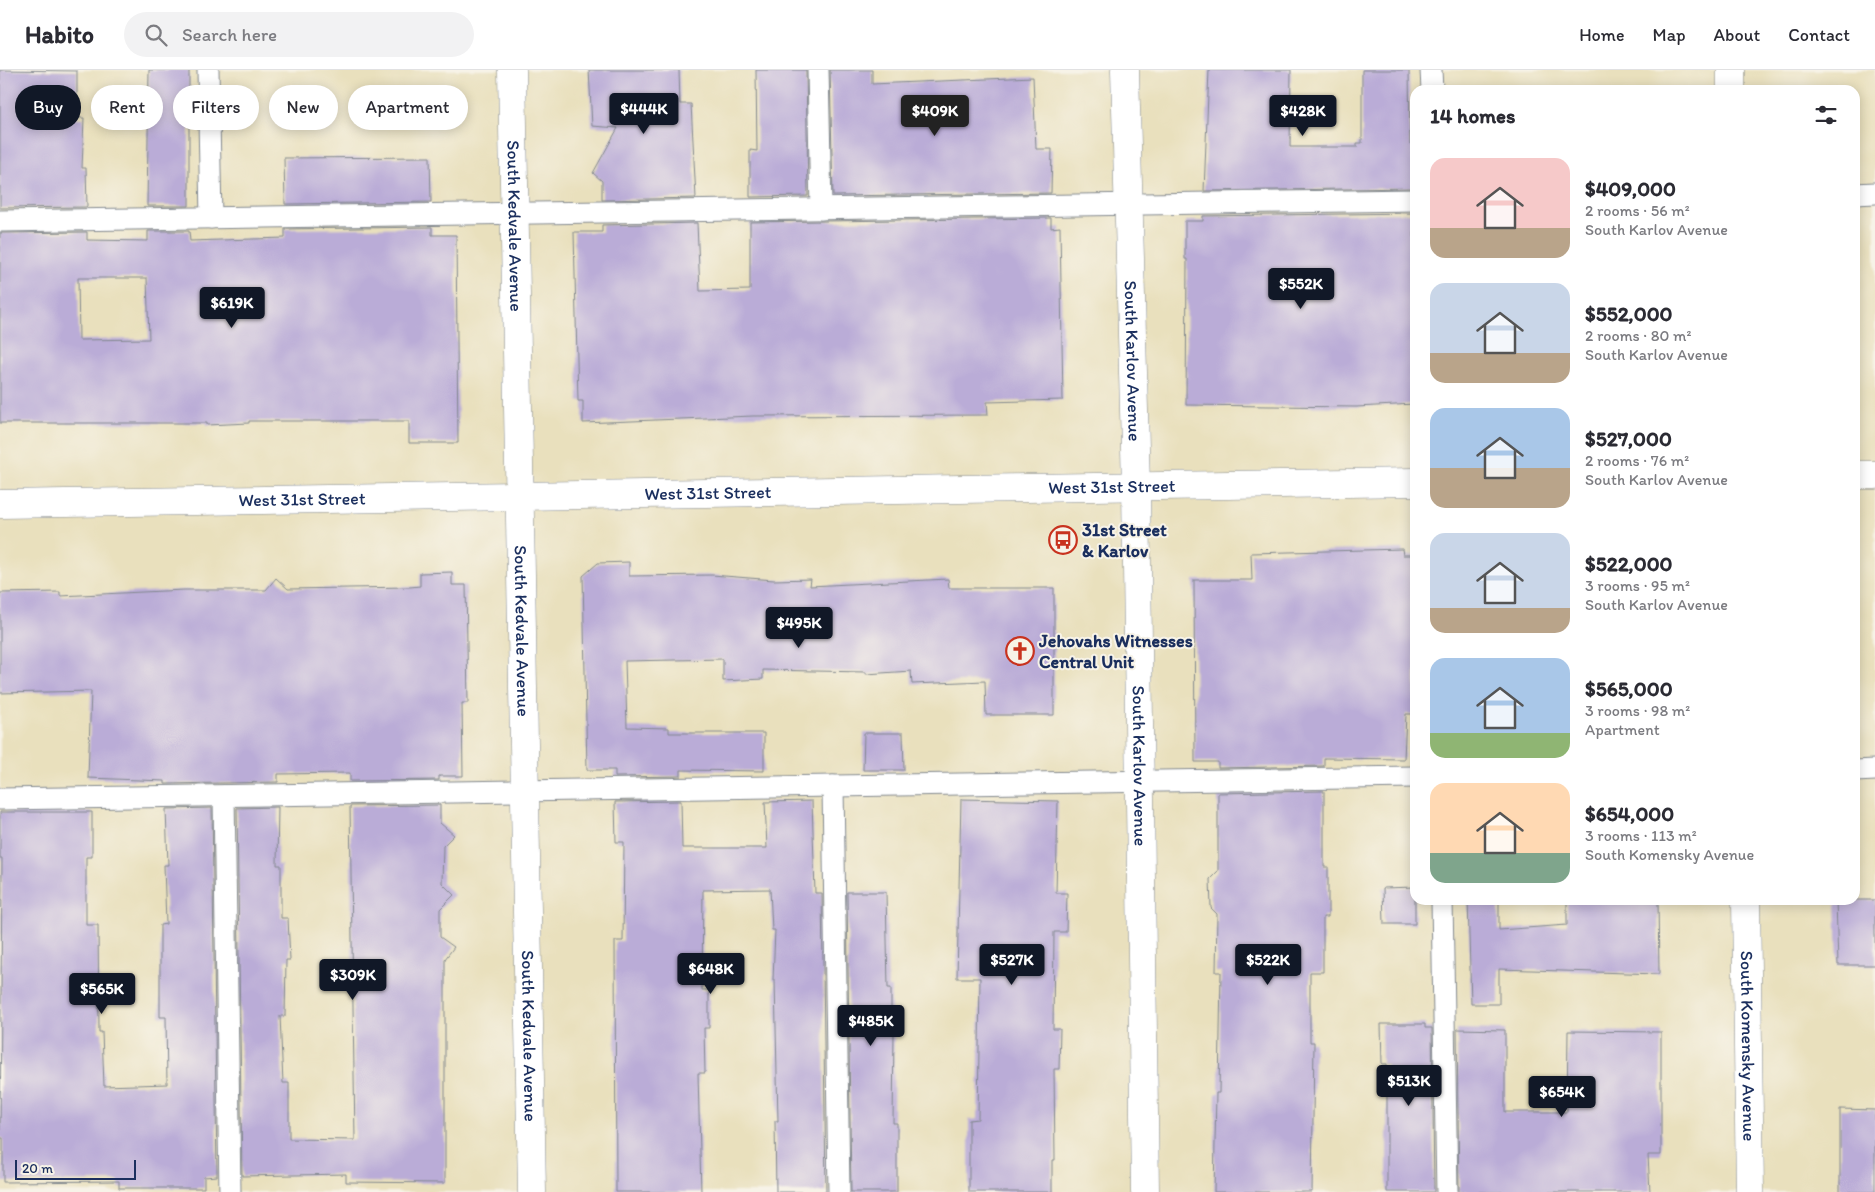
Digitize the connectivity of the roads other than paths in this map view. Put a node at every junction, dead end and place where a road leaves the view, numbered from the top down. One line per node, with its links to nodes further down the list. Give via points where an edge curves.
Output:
1 (208, 70): 15 (lane)
2 (512, 70): 14 (street, South Kedvale Avenue)
3 (818, 70): 13 (lane)
4 (1125, 70): 12 (street, South Karlov Avenue)
5 (1432, 70): 7 (lane)
6 (1731, 70): 8 (street)
7 (1432, 85)
8 (1731, 85)
9 (1875, 193): 10 (lane)
10 (1860, 194)
11 (1410, 200): 12 (lane)
12 (1128, 205): 13 (lane); 20 (street, South Karlov Avenue)
13 (821, 209): 14 (lane)
14 (515, 213): 15 (lane); 21 (street, South Kedvale Avenue)
15 (211, 218): 16 (lane)
16 (0, 221)
17 (1860, 475): 18 (street)
18 (1875, 475)
19 (1410, 482): 20 (street, West 31st Street)
20 (1136, 486): 21 (street, West 31st Street); 26 (street, South Karlov Avenue)
21 (519, 496): 22 (street, West 31st Street); 28 (street, South Kedvale Avenue)
22 (0, 504)
23 (1860, 770): 24 (lane)
24 (1875, 770)
25 (1410, 777): 26 (lane)
26 (1140, 782): 27 (lane); 36 (street, South Karlov Avenue)
27 (833, 786): 28 (lane); 35 (lane)
28 (525, 791): 29 (lane); 34 (street, South Kedvale Avenue)
29 (224, 796): 30 (lane); 33 (lane)
30 (0, 799)
31 (1442, 905): 37 (lane)
32 (1746, 905): 38 (street, South Komensky Avenue)
33 (230, 1192)
34 (532, 1192)
35 (839, 1192)
36 (1145, 1192)
37 (1447, 1192)
38 (1750, 1192)

